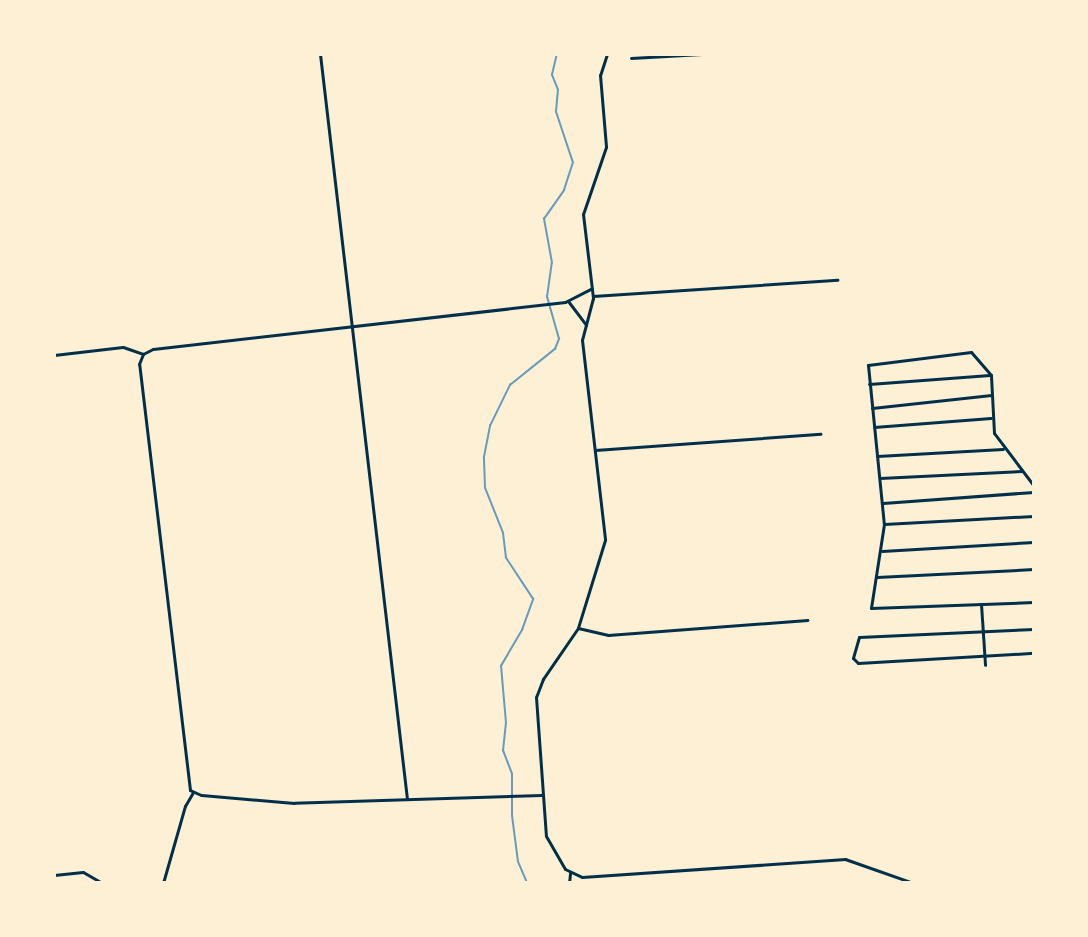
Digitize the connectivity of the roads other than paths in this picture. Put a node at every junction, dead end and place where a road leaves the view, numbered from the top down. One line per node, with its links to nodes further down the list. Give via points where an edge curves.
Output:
1 (320, 54): 12 (street)
2 (607, 54): 8 (street, via 600,75 606,147 583,214)
3 (696, 54): 4 (street); 5 (street)
4 (702, 54)
5 (673, 55): 6 (street)
6 (631, 58)
7 (837, 280): 9 (street)
8 (592, 288): 9 (street); 10 (street)
9 (593, 296): 11 (street)
10 (568, 301): 11 (street); 12 (street)
11 (586, 325): 23 (street, via 582,343)
12 (351, 327): 13 (street, via 153,349); 47 (street)
13 (143, 354): 14 (street, via 123,346); 45 (street, via 139,367 187,782)
14 (54, 355)
15 (990, 375): 16 (street); 16 (street, via 971,352 871,363 867,367); 17 (street)
16 (869, 384): 18 (street)
17 (991, 395): 18 (street); 19 (street)
18 (872, 408): 20 (street)
19 (991, 418): 20 (street); 22 (street)
20 (874, 427): 24 (street)
21 (820, 434): 23 (street)
22 (1003, 449): 24 (street); 25 (street)
23 (595, 450): 39 (street, via 605,540)
24 (877, 456): 26 (street)
25 (1022, 471): 26 (street); 27 (street)
26 (880, 478): 29 (street)
27 (1034, 486)
28 (1034, 492): 29 (street)
29 (883, 503): 31 (street)
30 (1034, 516): 31 (street)
31 (884, 524): 33 (street)
32 (1034, 542): 33 (street)
33 (882, 551): 35 (street)
34 (1034, 569): 35 (street)
35 (877, 577): 37 (street, via 869,604 874,609)
36 (1034, 602): 37 (street)
37 (981, 604): 41 (street)
38 (807, 620): 39 (street, via 608,635)
39 (578, 627): 46 (street, via 537,693)
40 (1034, 629): 41 (street)
41 (984, 633): 43 (street); 43 (street, via 859,637 853,658 858,663)
42 (1034, 653): 43 (street)
43 (984, 656): 44 (street)
44 (985, 665)
45 (193, 792): 47 (street, via 294,803); 52 (street)
46 (542, 795): 47 (street); 48 (street, via 546,836)
47 (406, 800)
48 (570, 873): 50 (street); 53 (street)
49 (54, 874): 51 (street, via 82,872)
50 (589, 878): 54 (street); 55 (street, via 846,859)
51 (102, 883)
52 (163, 883)
53 (569, 883)
54 (587, 883)
55 (913, 883)

